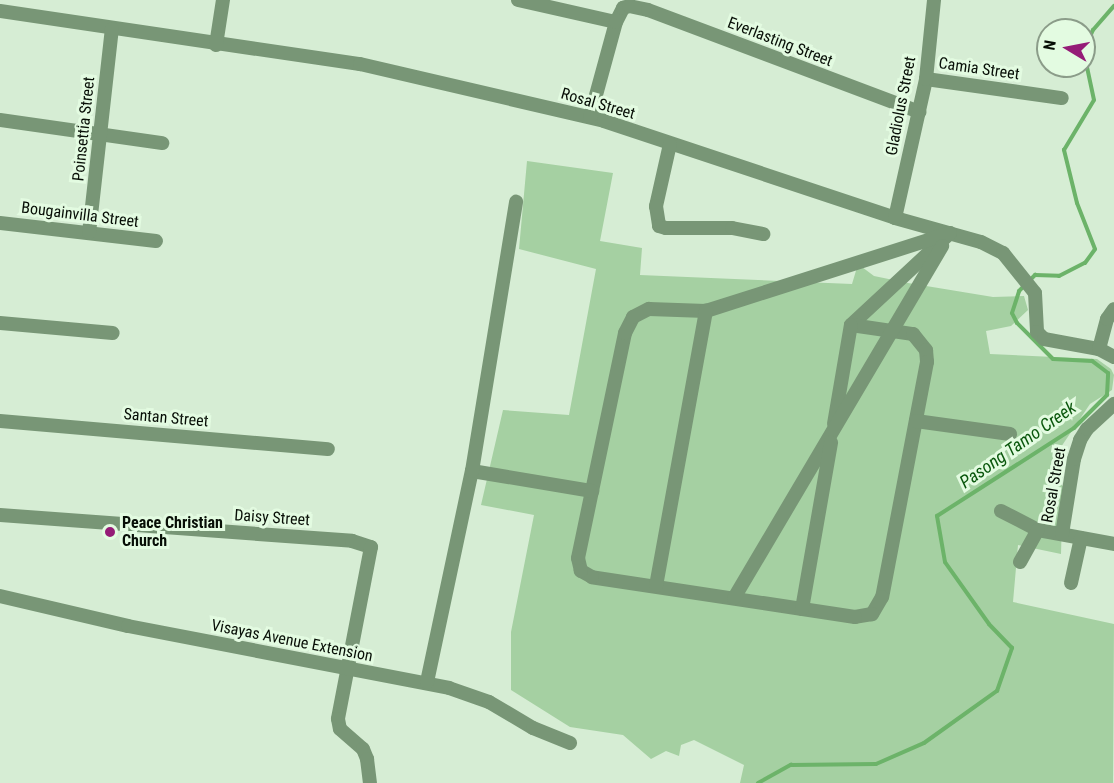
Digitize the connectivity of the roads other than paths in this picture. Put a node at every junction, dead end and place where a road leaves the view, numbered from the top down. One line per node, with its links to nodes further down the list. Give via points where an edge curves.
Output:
1 (223, 0): 7 (street)
2 (518, 0): 5 (street)
3 (934, 0): 8 (street, Gladiolus Street)
4 (0, 11): 6 (street, Rosal Street)
5 (616, 22): 10 (street, Everlasting Street, via 623,8 648,10); 11 (street)
6 (112, 29): 7 (street, Rosal Street); 13 (street, Poinsettia Street)
7 (216, 45): 11 (street, Rosal Street, via 392,70)
8 (927, 79): 9 (street, Camia Street); 10 (street, Gladiolus Street)
9 (1062, 98)
10 (919, 112): 17 (street, Gladiolus Street)
11 (590, 117): 15 (street, Rosal Street)
12 (0, 120): 13 (street)
13 (99, 136): 14 (street); 19 (street, Poinsettia Street)
14 (162, 143)
15 (670, 144): 17 (street, Rosal Street); 21 (street, via 656,206 659,226 732,228)
16 (516, 202): 35 (street)
17 (894, 218): 20 (street, Rosal Street)
18 (0, 223): 19 (street, Bougainvilla Street)
19 (88, 233): 22 (street, Bougainvilla Street)
20 (950, 233): 24 (street); 26 (street); 28 (street, Rosal Street, via 1003,253 1036,299 1037,332 1044,339); 47 (street)
21 (762, 234)
22 (156, 241)
23 (1114, 309): 28 (street)
24 (705, 311): 36 (street, via 649,309 628,324); 45 (street)
25 (0, 323): 27 (street)
26 (851, 325): 32 (street, via 902,331 921,340 927,350 927,362); 48 (street)
27 (112, 333)
28 (1099, 349): 29 (street, Rosal Street)
29 (1114, 357)
30 (1114, 404): 40 (street, Rosal Street, via 1080,440)
31 (0, 421): 34 (street, Santan Street)
32 (916, 421): 33 (street); 48 (street, via 878,607 872,614 855,617)
33 (1010, 434)
34 (328, 448)
35 (472, 471): 36 (street); 50 (street)
36 (592, 491): 45 (street, via 578,558 580,570 592,577)
37 (1001, 511): 39 (street)
38 (0, 515): 49 (street, Daisy Street, via 366,543 372,553)
39 (1038, 530): 40 (street); 43 (street)
40 (1062, 534): 41 (street, Rosal Street)
41 (1081, 538): 42 (street, Rosal Street); 44 (street)
42 (1114, 544)
43 (1020, 562)
44 (1071, 583)
45 (656, 586): 47 (street)
46 (0, 596): 49 (street, Visayas Avenue Extension)
47 (734, 598): 48 (street)
48 (802, 609)
49 (347, 670): 50 (street, Visayas Avenue Extension); 52 (street, via 338,719 340,729 363,749)
50 (427, 682): 51 (street, Visayas Avenue Extension, via 489,702 533,728)
51 (570, 743)
52 (370, 783)

